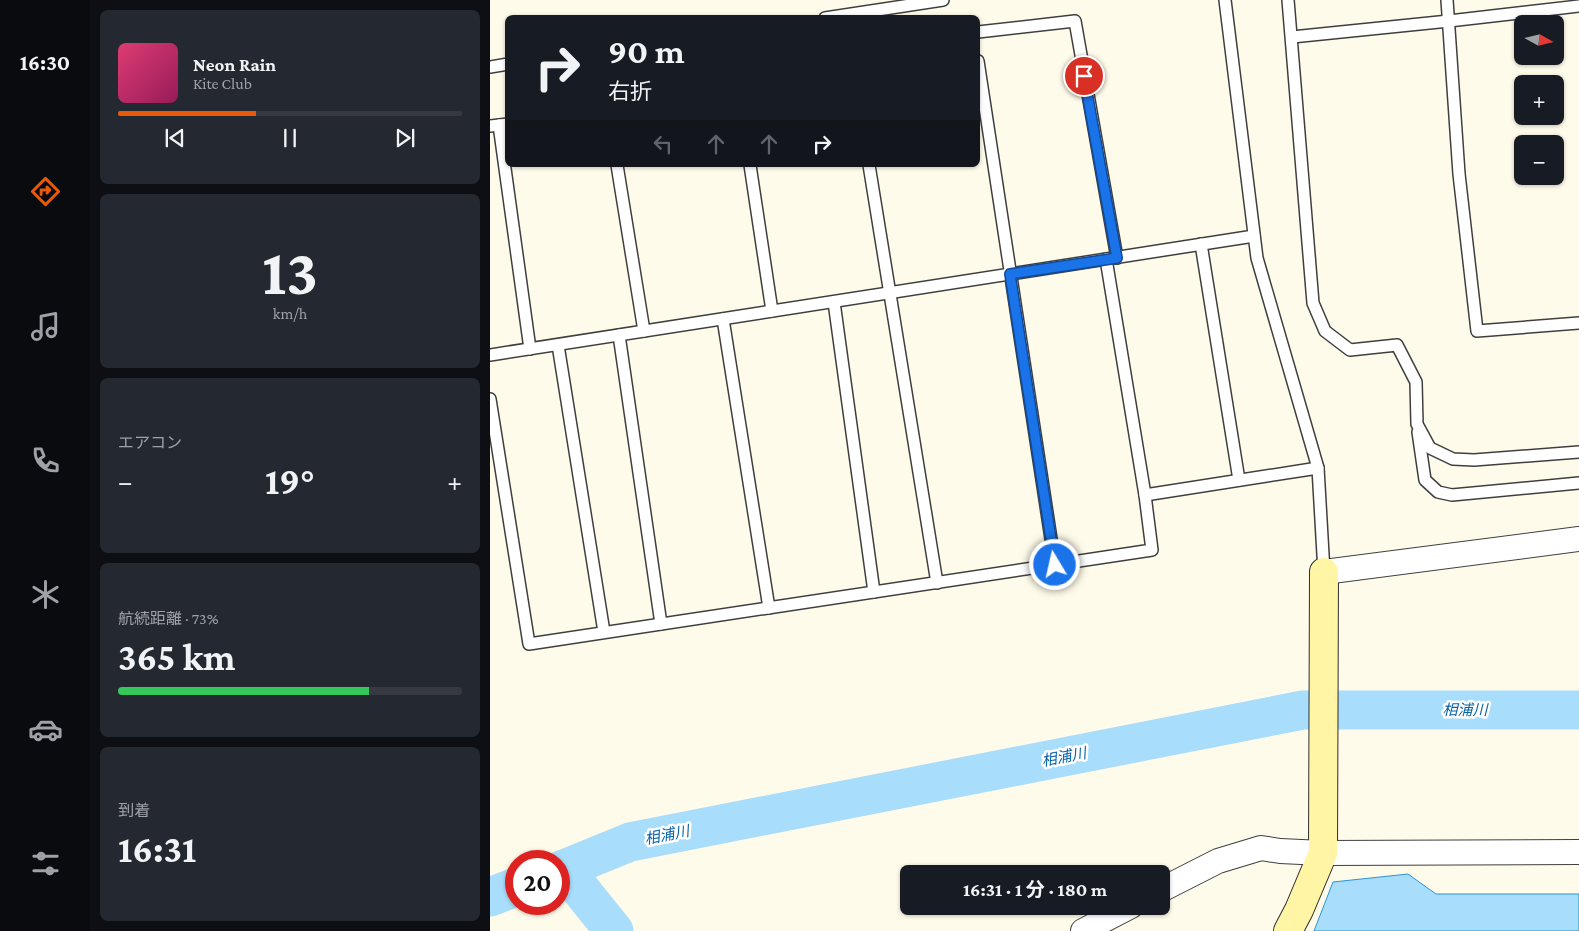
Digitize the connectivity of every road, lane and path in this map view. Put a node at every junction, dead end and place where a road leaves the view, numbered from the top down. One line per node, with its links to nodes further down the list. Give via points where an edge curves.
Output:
1 (943, 0): 6 (lane)
2 (1225, 0): 17 (lane)
3 (1288, 0): 9 (lane)
4 (1447, 0): 7 (lane)
5 (1579, 6): 7 (lane)
6 (845, 15)
7 (1449, 21): 9 (lane); 25 (lane, via 1459,174 1477,330)
8 (980, 32): 19 (lane, via 1075,21)
9 (1292, 37): 32 (lane, via 1313,303 1325,331 1350,350 1397,345 1416,382)
10 (505, 64): 11 (lane)
11 (490, 67)
12 (980, 75): 20 (lane)
13 (499, 125): 29 (lane)
14 (617, 167): 26 (lane)
15 (750, 167): 23 (lane)
16 (869, 167): 21 (lane)
17 (1254, 236): 18 (lane); 34 (lane, via 1257,258)
18 (1201, 244): 19 (lane); 35 (lane)
19 (1111, 259): 20 (lane); 37 (lane)
20 (1010, 274): 21 (lane); 39 (lane)
21 (890, 293): 22 (lane); 40 (lane)
22 (834, 302): 23 (lane); 42 (lane)
23 (772, 311): 24 (lane)
24 (723, 319): 26 (lane); 43 (lane)
25 (1579, 323)
26 (644, 331): 27 (lane)
27 (619, 335): 28 (lane); 44 (lane)
28 (558, 345): 29 (lane); 45 (lane)
29 (530, 349): 30 (lane)
30 (490, 355)
31 (490, 398): 45 (lane, via 529,644)
32 (1417, 424): 33 (lane, via 1430,448 1452,459); 36 (lane, via 1425,480 1438,492 1452,495)
33 (1579, 452)
34 (1318, 468): 35 (lane); 41 (lane)
35 (1238, 480): 37 (lane)
36 (1579, 483)
37 (1145, 495): 39 (lane, via 1152,550)
38 (1579, 539): 41 (street)
39 (1055, 565): 40 (lane)
40 (938, 582): 42 (lane)
41 (1324, 584): 46 (street)
42 (874, 592): 43 (lane)
43 (769, 608): 44 (lane)
44 (661, 624): 45 (lane)
45 (604, 632)
46 (1324, 846): 47 (street); 48 (street, via 1280,851 1261,848 1218,861); 51 (street, via 1300,910)
47 (1579, 852)
48 (1170, 885)
49 (1113, 915): 50 (street)
50 (1083, 931)
51 (1288, 931)

